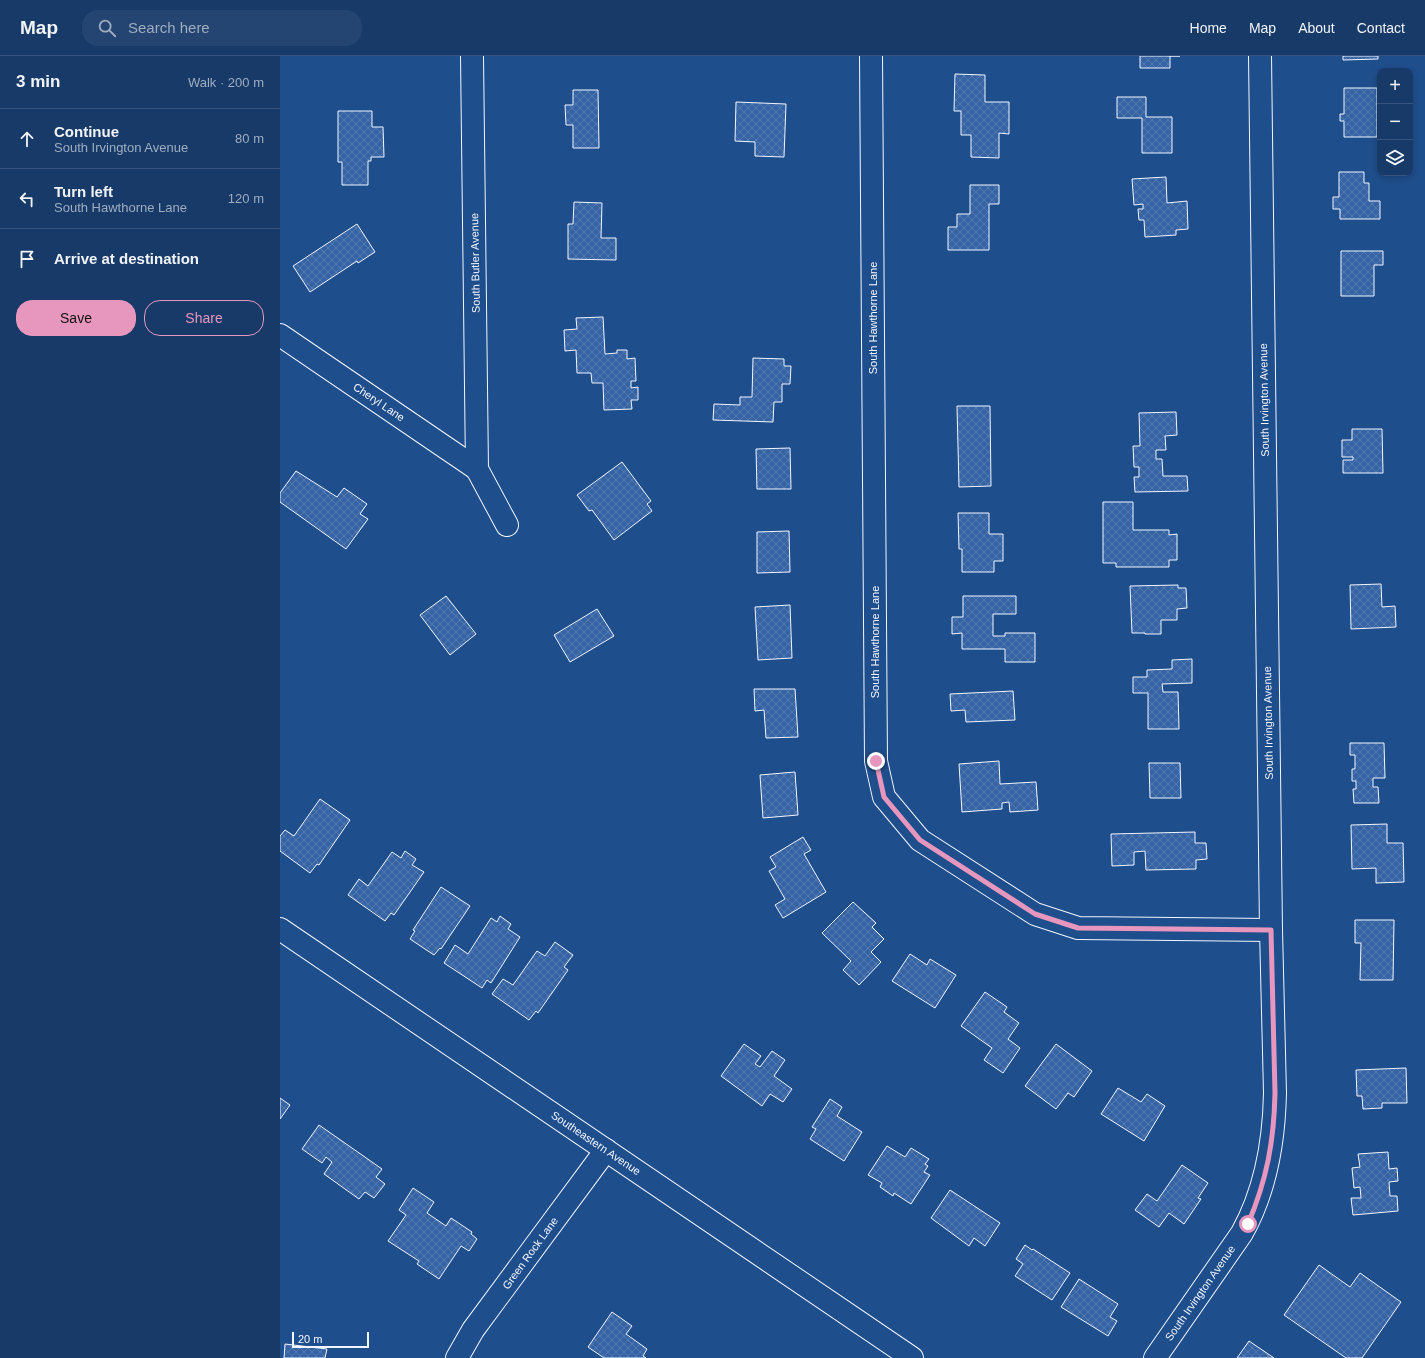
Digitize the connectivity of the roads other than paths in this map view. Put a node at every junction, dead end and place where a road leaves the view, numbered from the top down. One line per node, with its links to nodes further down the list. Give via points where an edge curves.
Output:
1 (472, 56): 5 (street, South Butler Avenue)
2 (871, 56): 8 (street, South Hawthorne Lane, via 876,761 884,797 920,840 1035,914 1078,928)
3 (1260, 56): 8 (street, South Irvington Avenue)
4 (280, 335): 5 (street, Cheryl Lane)
5 (477, 469): 6 (street)
6 (507, 525)
7 (280, 929): 9 (street, Southeastern Avenue)
8 (1271, 930): 12 (street, South Irvington Avenue, via 1275,1093 1272,1141 1264,1178 1242,1233)
9 (606, 1150): 10 (street, Green Rock Lane, via 473,1330); 11 (street, Southeastern Avenue)
10 (457, 1358)
11 (912, 1358)
12 (1155, 1358)

